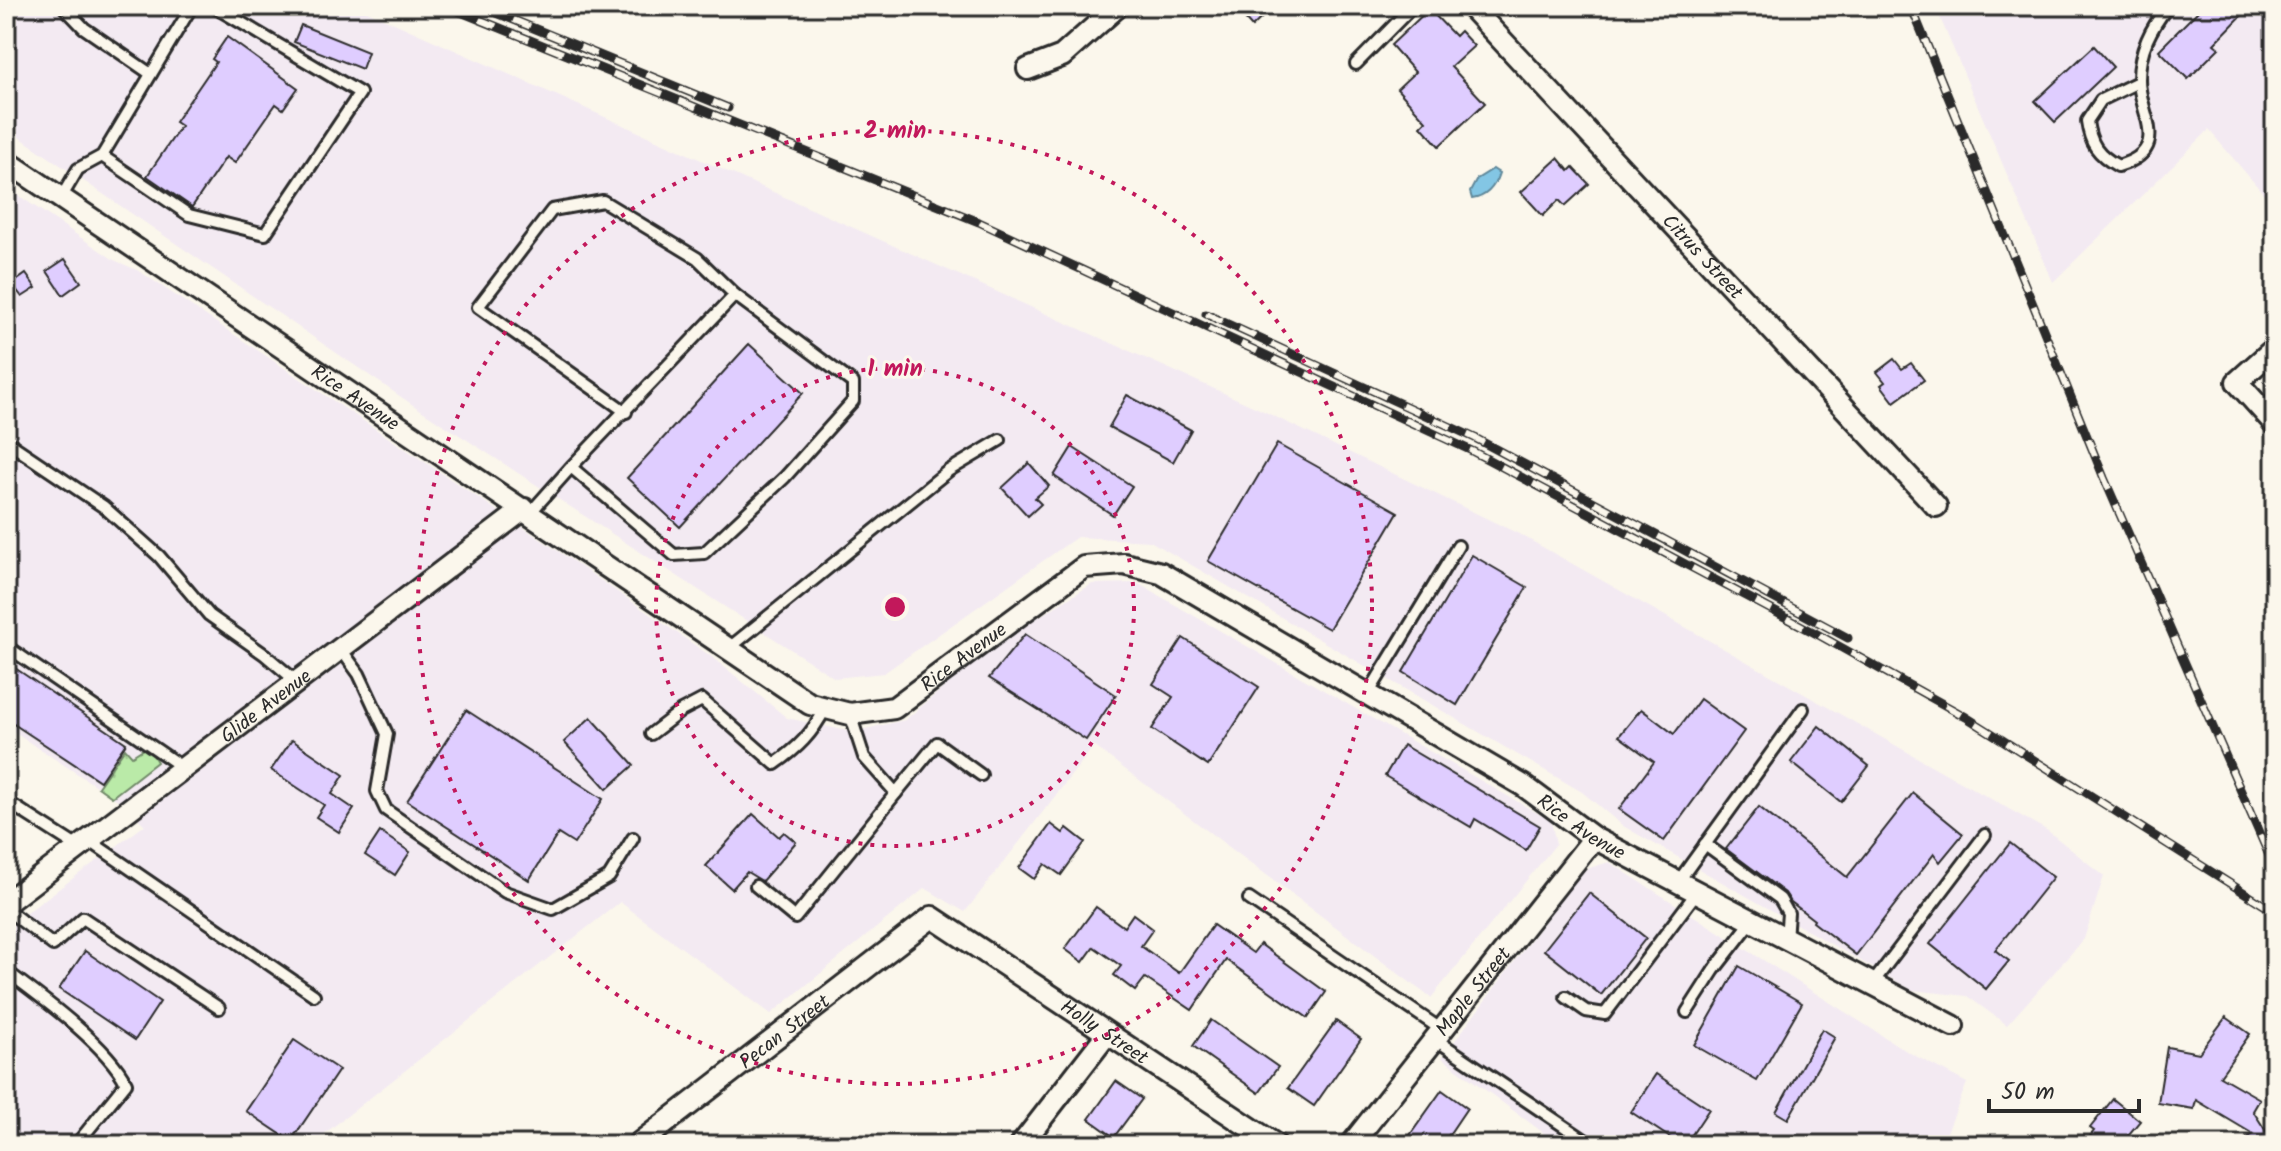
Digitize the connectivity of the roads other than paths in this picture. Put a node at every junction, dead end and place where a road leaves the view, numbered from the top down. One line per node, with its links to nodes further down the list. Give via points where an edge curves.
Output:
1 (63, 6): 10 (lane, via 84,28)
2 (192, 6): 10 (lane)
3 (213, 6): 12 (lane, via 360,93 265,234 189,215)
4 (1118, 6): 9 (street, via 1062,56)
5 (1413, 6): 8 (lane)
6 (1470, 6): 22 (street, Citrus Street)
7 (2168, 6): 11 (lane, via 2141,53)
8 (1356, 64)
9 (1028, 69)
10 (151, 74): 12 (lane)
11 (2138, 82): 11 (lane, via 2150,124 2147,145 2134,161 2118,166 2102,157 2090,140 2087,121 2101,100)
12 (102, 156): 14 (lane, via 78,169)
13 (6, 161): 14 (street, Rice Avenue)
14 (61, 198): 23 (street, Rice Avenue)
15 (735, 295): 17 (lane); 17 (lane, via 697,258 603,201 552,210 478,307); 21 (lane, via 853,383 853,401 785,477 704,553 674,555)
16 (2275, 348): 18 (street, via 2237,382)
17 (626, 412): 21 (lane)
18 (2275, 424)
19 (1000, 440): 27 (lane, via 948,471)
20 (6, 441): 28 (lane, via 104,507 159,556 209,615)
21 (571, 467): 23 (lane)
22 (1936, 506)
23 (527, 511): 26 (street, Glide Avenue); 27 (street, Rice Avenue)
24 (1458, 546): 29 (lane)
25 (6, 646): 34 (lane)
26 (340, 648): 28 (street, Glide Avenue); 39 (lane, via 359,674 387,734 377,791 386,810 505,892 553,909 609,877)
27 (728, 649): 30 (street, Rice Avenue)
28 (296, 681): 34 (street, Glide Avenue)
29 (1368, 694): 32 (street, Rice Avenue, via 1161,573 1124,564 1084,567 894,708); 40 (street, Rice Avenue, via 1524,786)
30 (825, 709): 32 (street, Rice Avenue); 33 (lane, via 800,747 775,764 702,700)
31 (1803, 709): 42 (lane)
32 (850, 714): 36 (lane, via 864,757)
33 (651, 734)
34 (182, 767): 41 (street, Glide Avenue)
35 (981, 775): 36 (lane, via 937,743)
36 (896, 793): 44 (lane, via 795,918)
37 (6, 801): 41 (lane)
38 (1985, 835): 53 (lane)
39 (633, 838)
40 (1594, 838): 43 (street, Rice Avenue); 60 (street, Maple Street)
41 (83, 843): 47 (street, Glide Avenue); 54 (lane)
42 (1705, 844): 43 (lane); 51 (lane, via 1780,899 1788,913)
43 (1678, 882): 45 (street, Rice Avenue)
44 (756, 886)
45 (1697, 892): 50 (street, Rice Avenue); 55 (lane, via 1605,1014 1586,1011)
46 (1249, 899): 60 (lane)
47 (6, 903)
48 (6, 909): 56 (lane, via 53,945 83,918)
49 (932, 917): 59 (street, Holly Street); 62 (street, Pecan Street)
50 (1752, 921): 51 (street, Rice Avenue); 57 (lane)
51 (1786, 939): 53 (street, Rice Avenue)
52 (6, 971): 61 (lane, via 55,1008 119,1069 126,1083)
53 (1872, 984): 58 (street, Rice Avenue)
54 (314, 995)
55 (1566, 997)
56 (219, 1008)
57 (1687, 1012)
58 (1953, 1026)
59 (1107, 1034): 63 (street); 64 (street, Holly Street)
60 (1438, 1035): 65 (street, Maple Street); 66 (lane)
61 (76, 1145)
62 (637, 1145)
63 (1021, 1145)
64 (1276, 1145)
65 (1351, 1145)
66 (1592, 1145)

